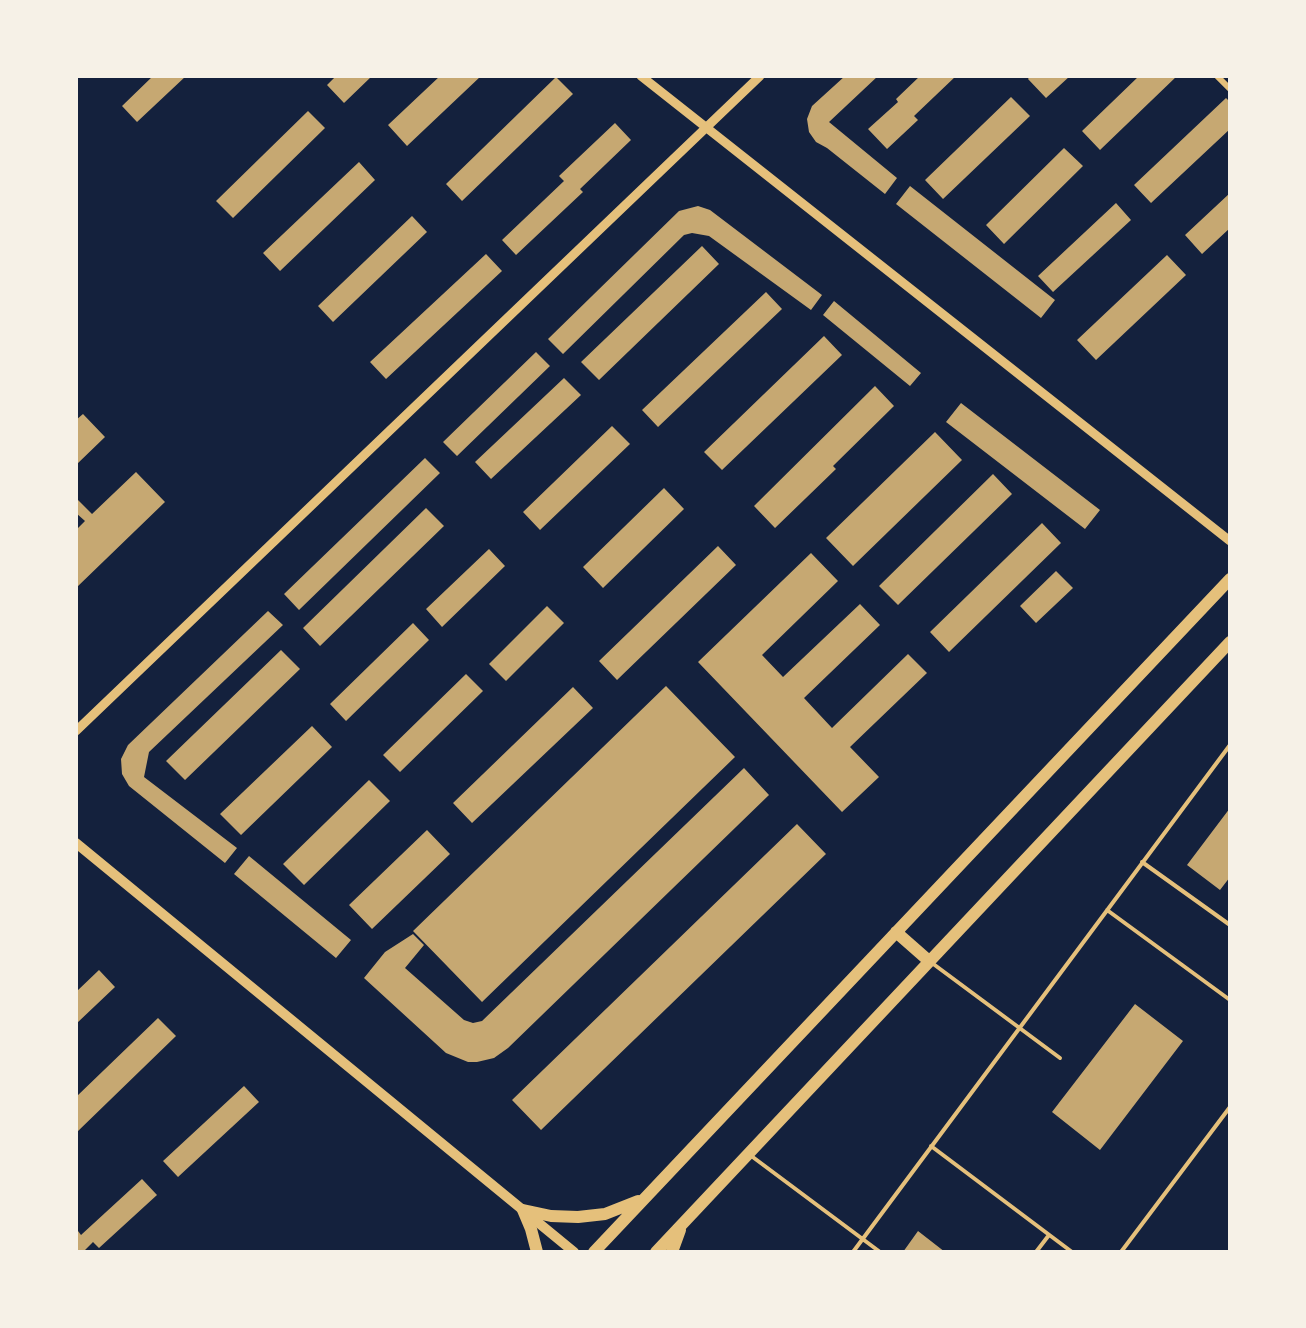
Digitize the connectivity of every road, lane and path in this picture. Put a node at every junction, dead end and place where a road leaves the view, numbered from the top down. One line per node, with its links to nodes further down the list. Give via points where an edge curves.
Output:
1 (640, 76): 5 (street)
2 (760, 76): 5 (street)
3 (1218, 76): 4 (street)
4 (1230, 89)
5 (706, 127): 6 (street); 9 (street)
6 (1230, 541)
7 (1230, 579): 15 (main road)
8 (1230, 642): 16 (main road)
9 (76, 731)
10 (1230, 745): 12 (lane)
11 (76, 843): 24 (main road)
12 (1142, 862): 13 (lane); 14 (lane)
13 (1107, 910): 17 (lane); 18 (lane)
14 (1230, 925)
15 (896, 932): 16 (main road); 23 (main road)
16 (929, 961): 18 (lane); 22 (main road)
17 (1230, 1000)
18 (1019, 1028): 19 (lane); 21 (lane)
19 (1060, 1058)
20 (1230, 1107): 37 (lane)
21 (932, 1146): 26 (lane); 27 (lane)
22 (747, 1153): 25 (main road); 27 (lane)
23 (643, 1199): 24 (main road, via 591,1216 550,1216); 30 (main road)
24 (523, 1210): 28 (main road); 29 (main road)
25 (688, 1216): 31 (main road); 32 (main road)
26 (1049, 1235): 35 (lane); 36 (lane)
27 (863, 1239): 33 (lane); 34 (lane)
28 (537, 1251)
29 (574, 1251)
30 (594, 1251)
31 (656, 1251)
32 (672, 1251)
33 (853, 1251)
34 (880, 1251)
35 (1036, 1251)
36 (1072, 1251)
37 (1121, 1251)

